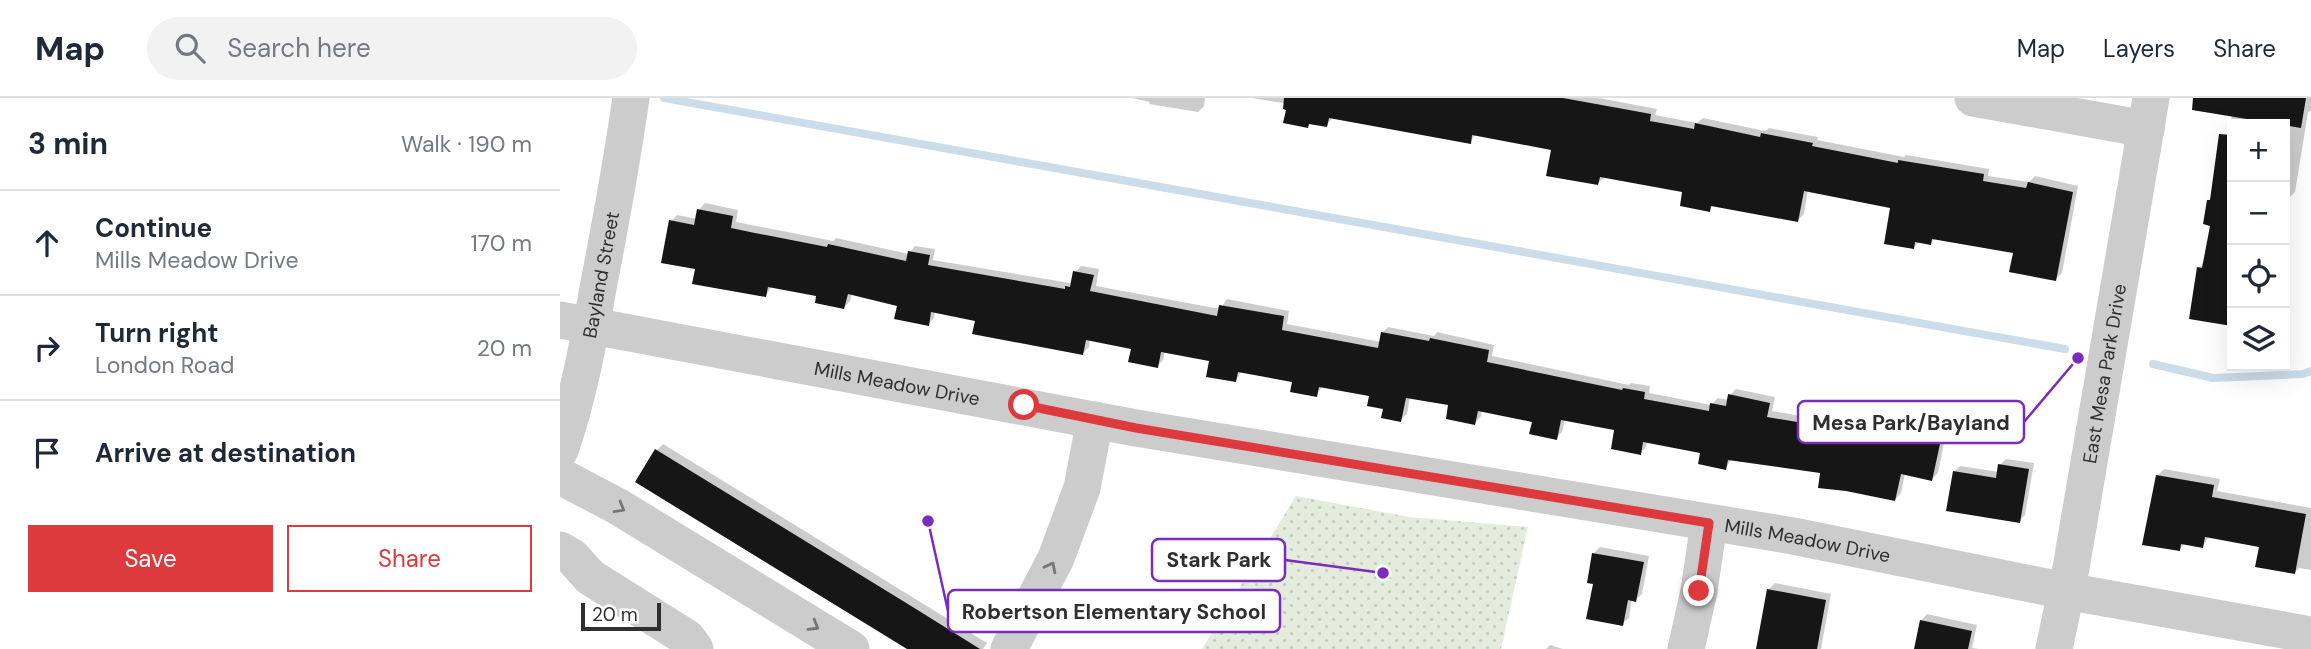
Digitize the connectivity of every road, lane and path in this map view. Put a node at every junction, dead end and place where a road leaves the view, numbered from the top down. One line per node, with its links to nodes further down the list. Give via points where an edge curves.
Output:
1 (631, 98): 4 (street, Bayland Street, via 621,167)
2 (1973, 98): 3 (street)
3 (2148, 113): 10 (street, East Mesa Park Drive)
4 (576, 323): 5 (street, Mills Meadow Drive); 6 (street, Bayland Street, via 567,429)
5 (1095, 420): 8 (street, Mills Meadow Drive); 14 (street, one-way to 5, via 1060,546 1082,488)
6 (560, 450)
7 (560, 476): 13 (street, one-way to 13)
8 (1709, 523): 10 (street, Mills Meadow Drive); 15 (street)
9 (560, 550): 12 (street, via 590,577 687,638)
10 (2066, 591): 11 (street, Mills Meadow Drive); 16 (street, East Mesa Park Drive)
11 (2311, 635)
12 (695, 649)
13 (851, 649)
14 (1009, 649)
15 (1686, 649)
16 (2054, 649)

